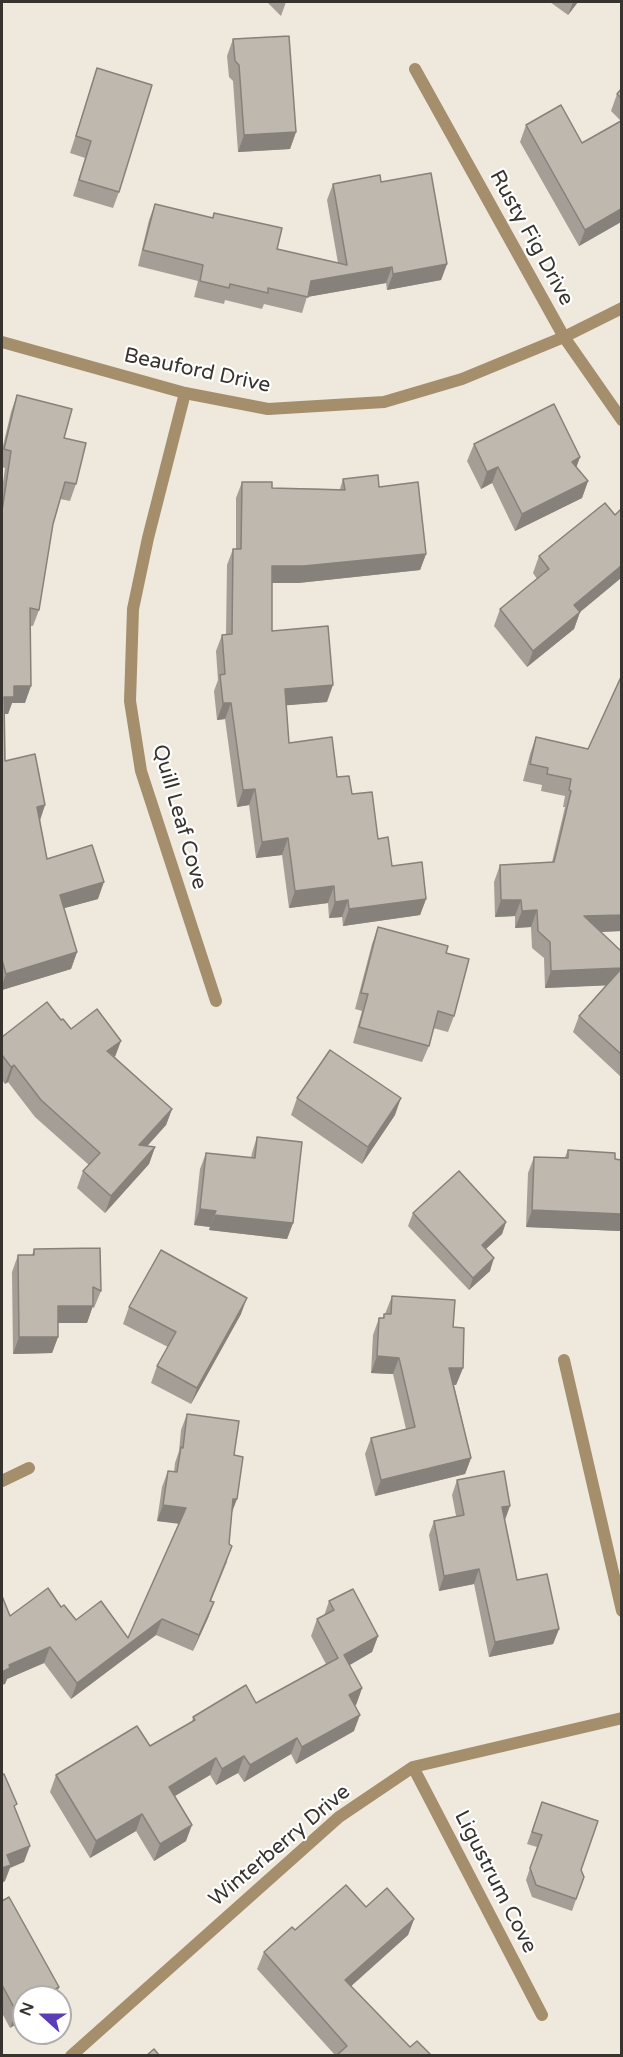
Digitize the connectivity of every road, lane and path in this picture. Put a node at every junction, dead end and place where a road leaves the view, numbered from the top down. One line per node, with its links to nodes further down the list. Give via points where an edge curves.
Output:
1 (415, 69): 3 (street, Rusty Fig Drive)
2 (621, 308): 3 (street, Beauford Drive)
3 (564, 337): 5 (street, Beauford Drive, via 462,379 384,402 268,409); 6 (street, Rusty Fig Drive)
4 (2, 342): 5 (street, Beauford Drive)
5 (185, 393): 7 (street, Quill Leaf Cove, via 133,609 130,700 141,771)
6 (621, 420)
7 (216, 1001)
8 (564, 1360): 11 (street)
9 (29, 1468): 10 (street)
10 (2, 1481)
11 (621, 1611)
12 (621, 1718): 13 (street, Winterberry Drive)
13 (413, 1767): 14 (street, Ligustrum Cove); 15 (street, Winterberry Drive, via 339,1817)
14 (542, 2015)
15 (71, 2055)

